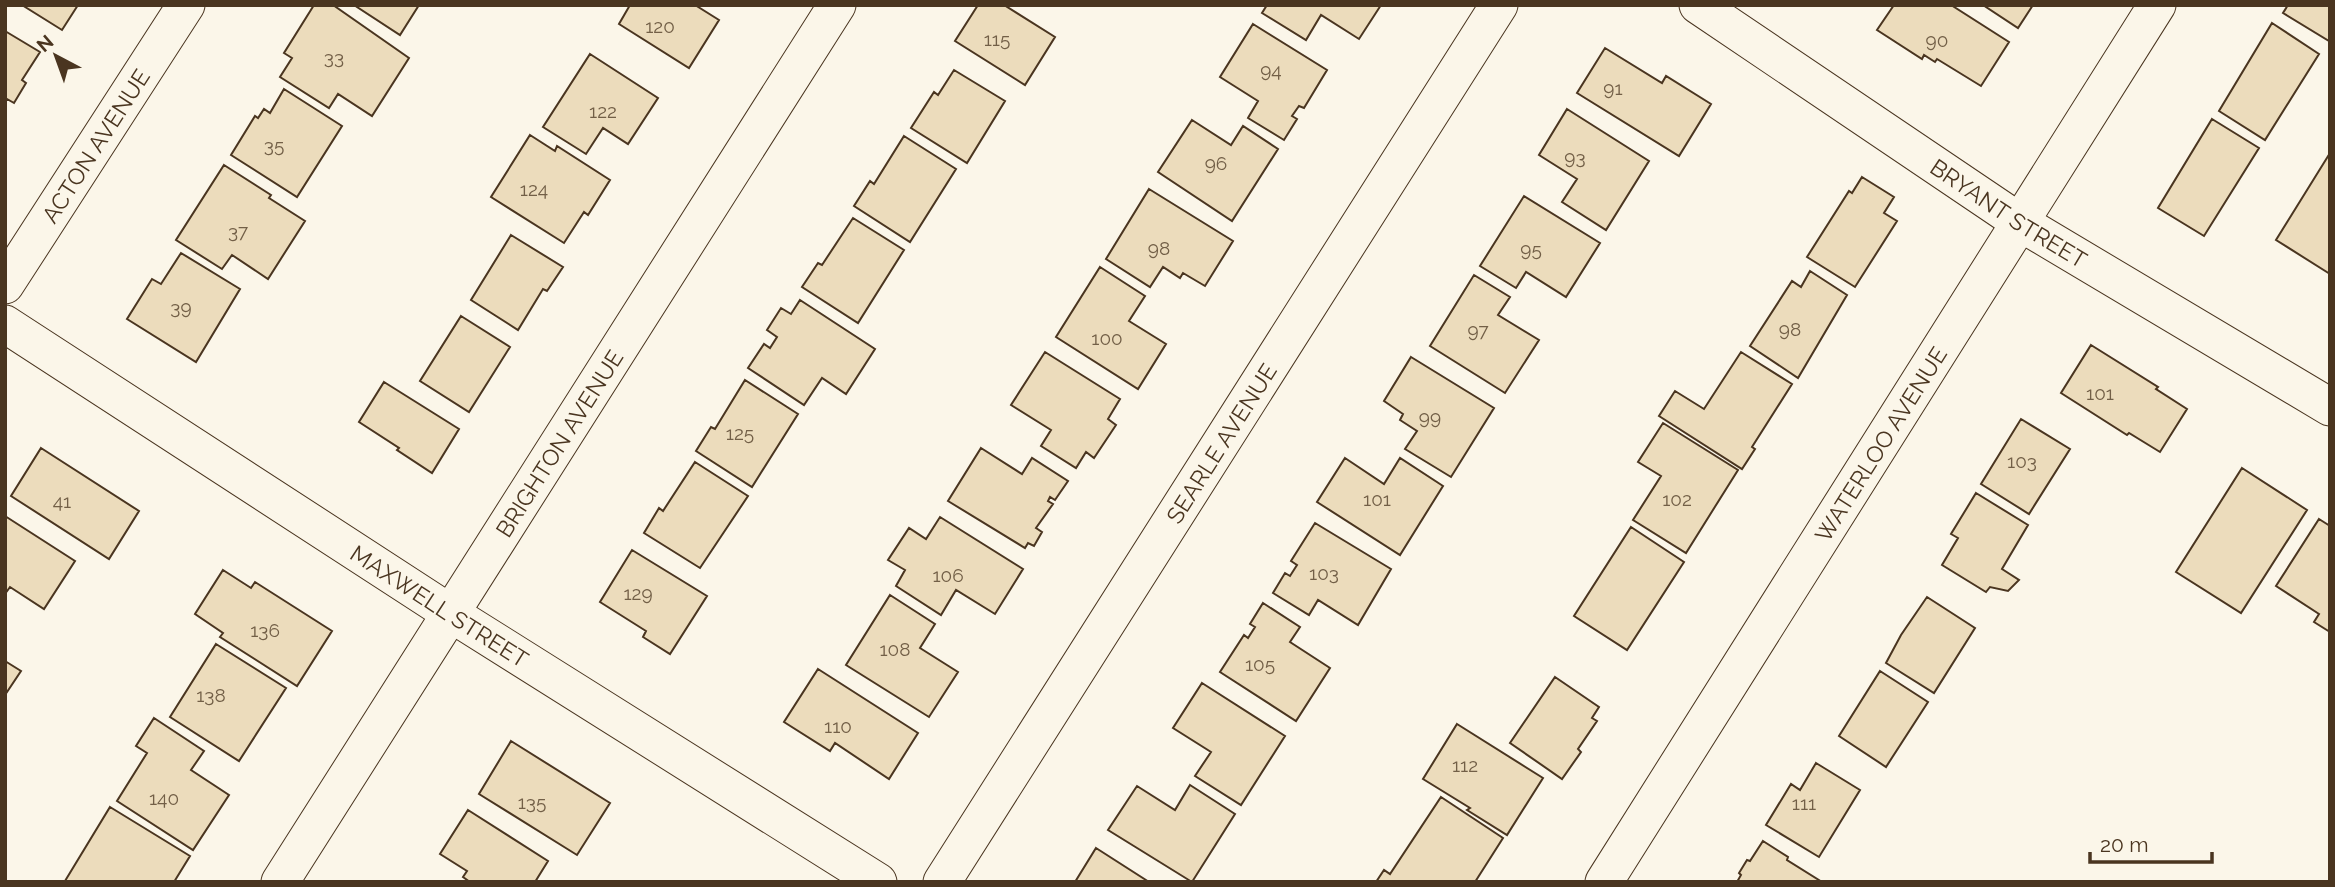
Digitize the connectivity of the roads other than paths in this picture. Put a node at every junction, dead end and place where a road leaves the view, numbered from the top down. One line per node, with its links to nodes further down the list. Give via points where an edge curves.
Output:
1 (186, 5): 7 (street, ACTON AVENUE)
2 (836, 5): 10 (street, BRIGHTON AVENUE)
3 (1499, 5): 13 (street, SEARLE AVENUE)
4 (1698, 5): 6 (street, BRYANT STREET)
5 (2157, 5): 6 (street, WATERLOO AVENUE)
6 (2021, 223): 9 (street, BRYANT STREET); 14 (street, WATERLOO AVENUE)
7 (5, 285)
8 (5, 324): 10 (street, MAXWELL STREET)
9 (2330, 407)
10 (450, 612): 11 (street, BRIGHTON AVENUE); 12 (street, MAXWELL STREET)
11 (280, 882)
12 (878, 882)
13 (942, 882)
14 (1604, 882)

